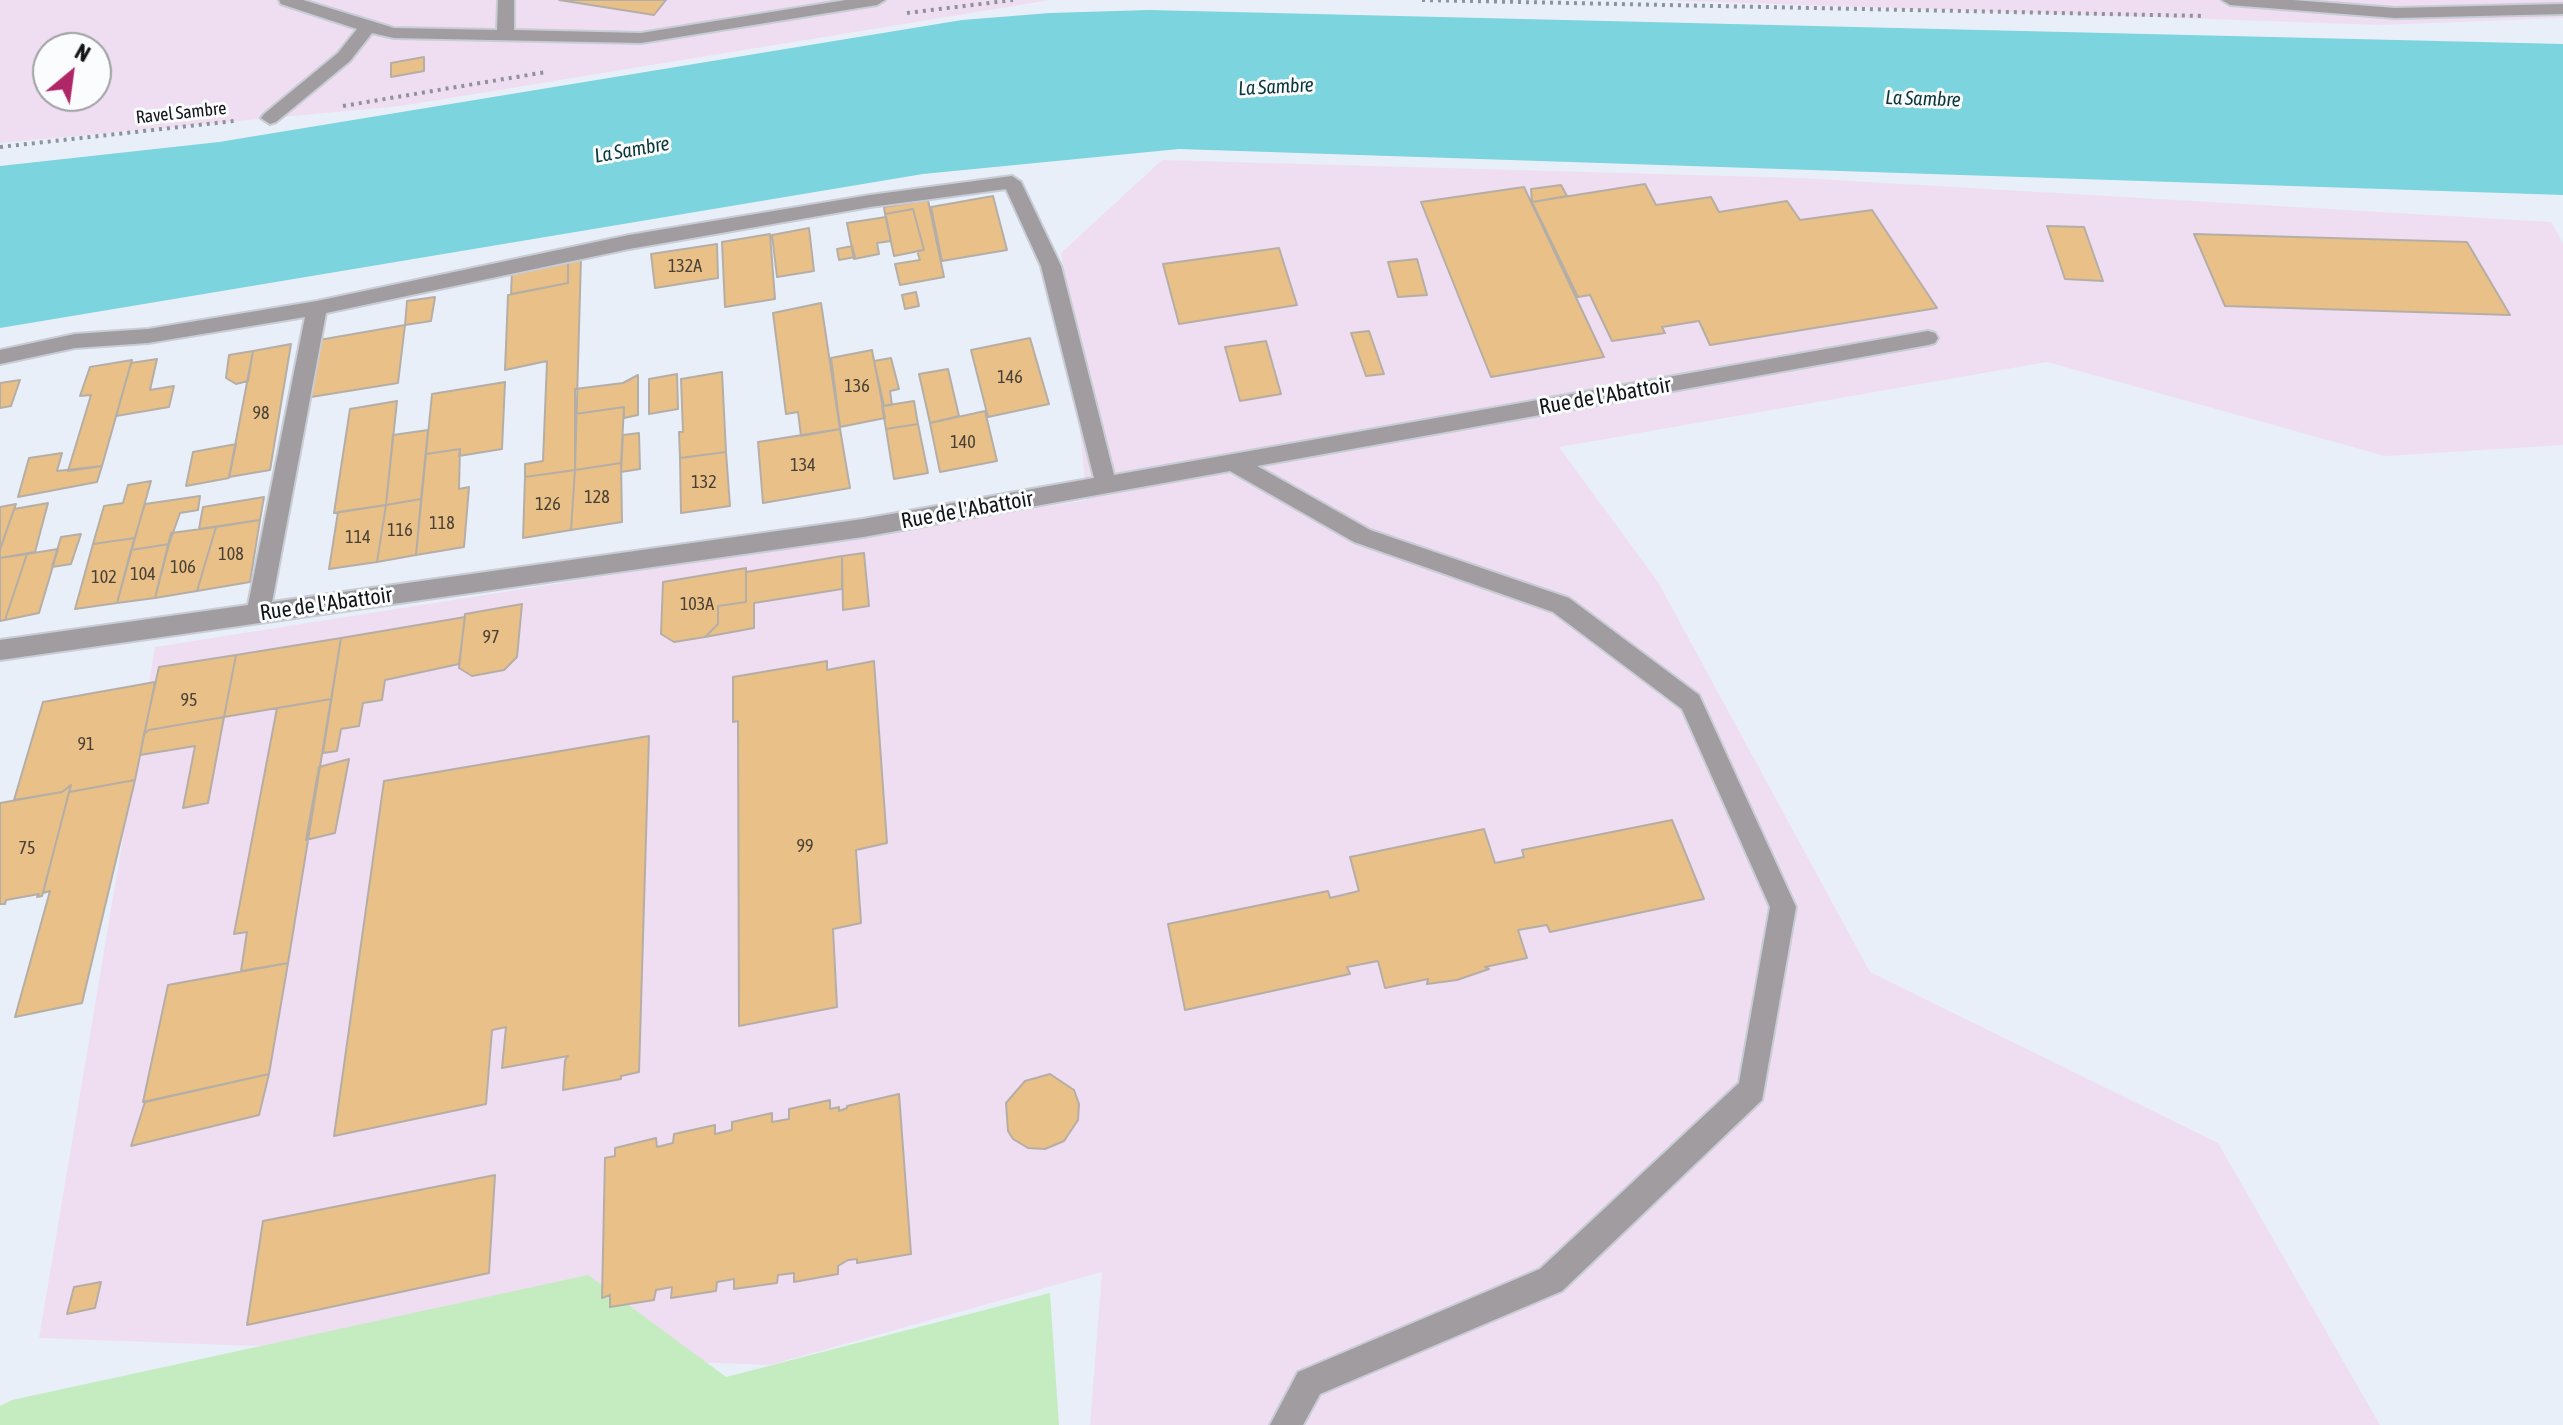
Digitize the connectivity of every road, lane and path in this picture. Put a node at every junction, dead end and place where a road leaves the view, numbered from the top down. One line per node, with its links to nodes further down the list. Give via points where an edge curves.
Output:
1 (287, 0): 8 (street)
2 (506, 0): 9 (street)
3 (877, 0): 9 (street, via 641,38)
4 (1422, 0): 7 (path)
5 (2230, 0): 6 (street, via 2395,13)
6 (2563, 9)
7 (2217, 16)
8 (368, 27): 9 (street, via 394,33); 10 (street, via 344,57)
9 (505, 36)
10 (270, 118): 11 (path, Ravel Sambre)
11 (0, 147)
12 (317, 308): 14 (street, via 148,336 75,341); 16 (street, via 629,242 1012,182 1051,266); 17 (street)
13 (1928, 338): 15 (street, Rue de l'Abattoir)
14 (0, 357)
15 (1233, 462): 16 (street, Rue de l'Abattoir); 19 (street, via 1362,536 1561,605 1691,702 1783,907 1752,1090 1551,1280 1309,1383)
16 (1106, 485): 17 (street, Rue de l'Abattoir, via 863,528)
17 (258, 614): 18 (street, Rue de l'Abattoir)
18 (0, 650)
19 (1286, 1425)

